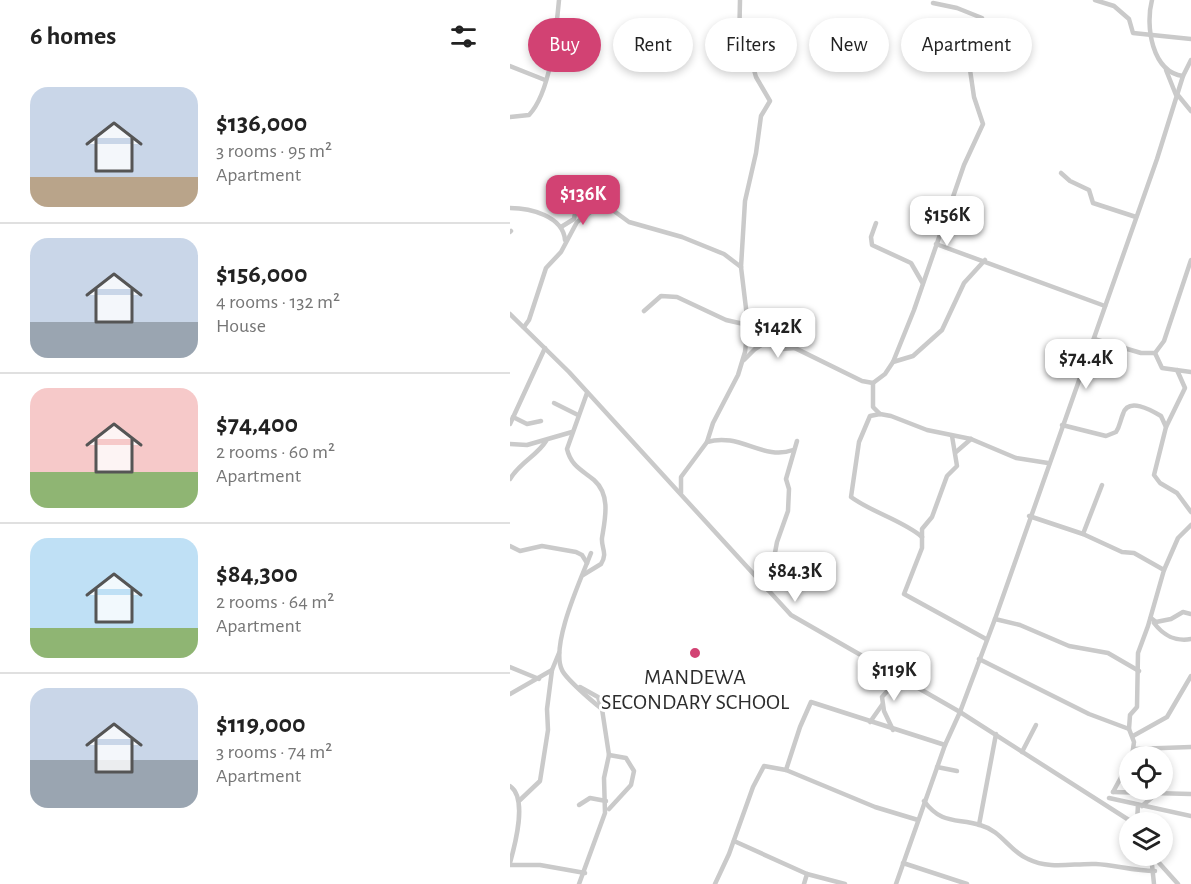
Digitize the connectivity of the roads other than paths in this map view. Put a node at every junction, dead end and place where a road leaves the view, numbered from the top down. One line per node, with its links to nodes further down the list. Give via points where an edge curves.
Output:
1 (560, 0): 13 (street)
2 (740, 0): 27 (street, via 739,47 752,63 770,101 761,116 746,195)
3 (1095, 0): 6 (street)
4 (1151, 2): 7 (street)
5 (933, 3): 24 (street, via 980,15 982,22 969,63 983,124)
6 (1114, 3): 7 (street, via 1129,19 1133,33)
7 (1149, 35): 8 (street); 11 (street)
8 (1191, 39)
9 (1191, 60): 12 (street)
10 (510, 66): 13 (street)
11 (1166, 70): 12 (street); 14 (street)
12 (1183, 76): 14 (street)
13 (545, 80): 16 (street, via 531,113)
14 (1177, 95): 15 (street); 20 (street)
15 (1191, 111)
16 (510, 117)
17 (1061, 173): 20 (street, via 1089,190 1093,203)
18 (510, 208): 22 (street, via 542,213)
19 (576, 208): 22 (street, via 574,219)
20 (1136, 217): 29 (street)
21 (876, 223): 28 (street, via 872,245 911,263)
22 (561, 227): 23 (street)
23 (565, 240): 27 (street, via 584,214 606,203 629,222 682,237 724,254); 33 (street, via 543,274)
24 (936, 244): 25 (street); 28 (street)
25 (985, 260): 29 (street); 41 (street, via 968,277 942,330 913,356)
26 (1191, 260): 39 (street, via 1164,341)
27 (741, 267): 32 (street)
28 (922, 282): 41 (street)
29 (1105, 306): 35 (street)
30 (644, 311): 32 (street, via 661,296 671,295 726,320)
31 (510, 314): 33 (street)
32 (748, 325): 34 (street); 40 (street)
33 (524, 327): 37 (street)
34 (774, 337): 36 (street); 38 (street)
35 (1094, 339): 39 (street); 52 (street)
36 (768, 340): 38 (street, via 782,348); 40 (street)
37 (546, 348): 45 (street); 49 (street)
38 (796, 348): 44 (street)
39 (1155, 354): 42 (street, via 1162,368)
40 (742, 362): 59 (street)
41 (893, 362): 44 (street)
42 (1177, 370): 43 (street); 53 (street, via 1185,388)
43 (1191, 372)
44 (873, 383): 47 (street, via 873,407)
45 (587, 393): 48 (street); 66 (street)
46 (554, 403): 48 (street)
47 (880, 414): 55 (street); 71 (street, via 865,422 850,495)
48 (578, 415): 54 (street)
49 (513, 417): 50 (street, via 527,424); 51 (street)
50 (541, 421)
51 (510, 424)
52 (1062, 425): 53 (street, via 1111,435 1120,427 1125,409 1138,406 1161,416); 63 (street)
53 (1166, 427): 67 (street, via 1154,475 1177,493)
54 (572, 432): 57 (street); 76 (street, via 567,446 570,458 600,487 606,509 604,560)
55 (952, 436): 56 (street); 62 (street)
56 (971, 439): 62 (street); 63 (street, via 1016,458)
57 (546, 441): 60 (street); 64 (street)
58 (797, 441): 61 (street)
59 (707, 442): 61 (street, via 726,438 775,453); 66 (street, via 683,473)
60 (510, 444)
61 (793, 450): 77 (street, via 786,479 788,511)
62 (956, 452): 71 (street, via 957,466 944,482)
63 (1048, 463): 68 (street)
64 (510, 479)
65 (1102, 485): 70 (street)
66 (681, 496): 77 (street)
67 (1191, 512)
68 (1029, 516): 70 (street); 79 (street)
69 (1191, 525): 75 (street, via 1178,538)
70 (1083, 534): 75 (street, via 1122,552 1137,554)
71 (922, 537): 81 (street, via 922,548 904,594)
72 (510, 546): 74 (street, via 520,551 542,546 576,552)
73 (591, 553): 74 (street)
74 (587, 563): 76 (street)
75 (1164, 570): 80 (street)
76 (583, 575): 83 (street, via 564,622)
77 (768, 590): 90 (street, via 798,620)
78 (1191, 614): 80 (street, via 1183,612 1171,619)
79 (995, 619): 81 (street); 85 (street, via 1069,646 1108,653)
80 (1152, 620): 82 (street, via 1164,634); 88 (street, via 1138,652)
81 (986, 639): 84 (street)
82 (1191, 639)
83 (560, 651): 87 (street); 107 (street, via 562,670 603,711)
84 (979, 659): 95 (street); 98 (street, via 1089,714)
85 (1131, 667): 88 (street); 92 (street)
86 (510, 668): 91 (street)
87 (552, 670): 91 (street); 118 (street, via 540,781)
88 (1139, 671): 92 (street)
89 (1191, 676): 101 (street, via 1167,717)
90 (899, 678): 94 (street, via 884,694); 95 (street)
91 (539, 679): 93 (street)
92 (1138, 681): 98 (street, via 1137,707 1130,715)
93 (510, 694)
94 (882, 705): 96 (street); 99 (street)
95 (960, 712): 100 (street); 102 (street)
96 (870, 722): 99 (street); 109 (street, via 811,702)
97 (1036, 725): 106 (street)
98 (1129, 729): 101 (street)
99 (893, 730): 102 (street)
100 (996, 734): 106 (street); 130 (street)
101 (1133, 736): 103 (street)
102 (945, 745): 108 (street)
103 (1134, 746)
104 (1191, 747): 105 (street)
105 (1173, 748)
106 (1023, 752): 122 (street)
107 (609, 755): 120 (street, via 604,778); 125 (street, via 630,761 634,776 631,785)
108 (937, 767): 110 (street); 121 (street)
109 (786, 770): 129 (street, via 875,807); 131 (street, via 769,765 760,771)
110 (957, 771)
111 (1119, 781): 113 (street)
112 (510, 786): 118 (street)
113 (1113, 792): 114 (street); 117 (street)
114 (1119, 792)
115 (1173, 793): 116 (street)
116 (1191, 794)
117 (1109, 798): 122 (street); 124 (street)
118 (520, 800): 133 (street)
119 (1147, 800): 124 (street)
120 (606, 801): 123 (street, via 590,798); 137 (street)
121 (924, 801): 129 (street); 130 (street, via 941,818)
122 (1106, 804): 127 (street)
123 (579, 805)
124 (1140, 805): 126 (street); 128 (street)
125 (609, 809)
126 (1139, 812)
127 (1119, 813)
128 (1191, 816)
129 (918, 820): 132 (street)
130 (979, 825): 136 (street, via 1001,835 1016,853 1031,860 1063,867 1096,864)
131 (734, 841): 138 (street); 140 (street)
132 (903, 863): 143 (street); 144 (street)
133 (510, 864): 137 (street)
134 (1154, 866): 136 (street)
135 (1161, 866): 146 (street)
136 (1155, 871): 145 (street)
137 (585, 873): 139 (street)
138 (807, 874): 141 (street); 142 (street)
139 (579, 884)
140 (715, 884)
141 (804, 884)
142 (845, 884)
143 (896, 884)
144 (966, 884)
145 (1154, 884)
146 (1178, 884)

